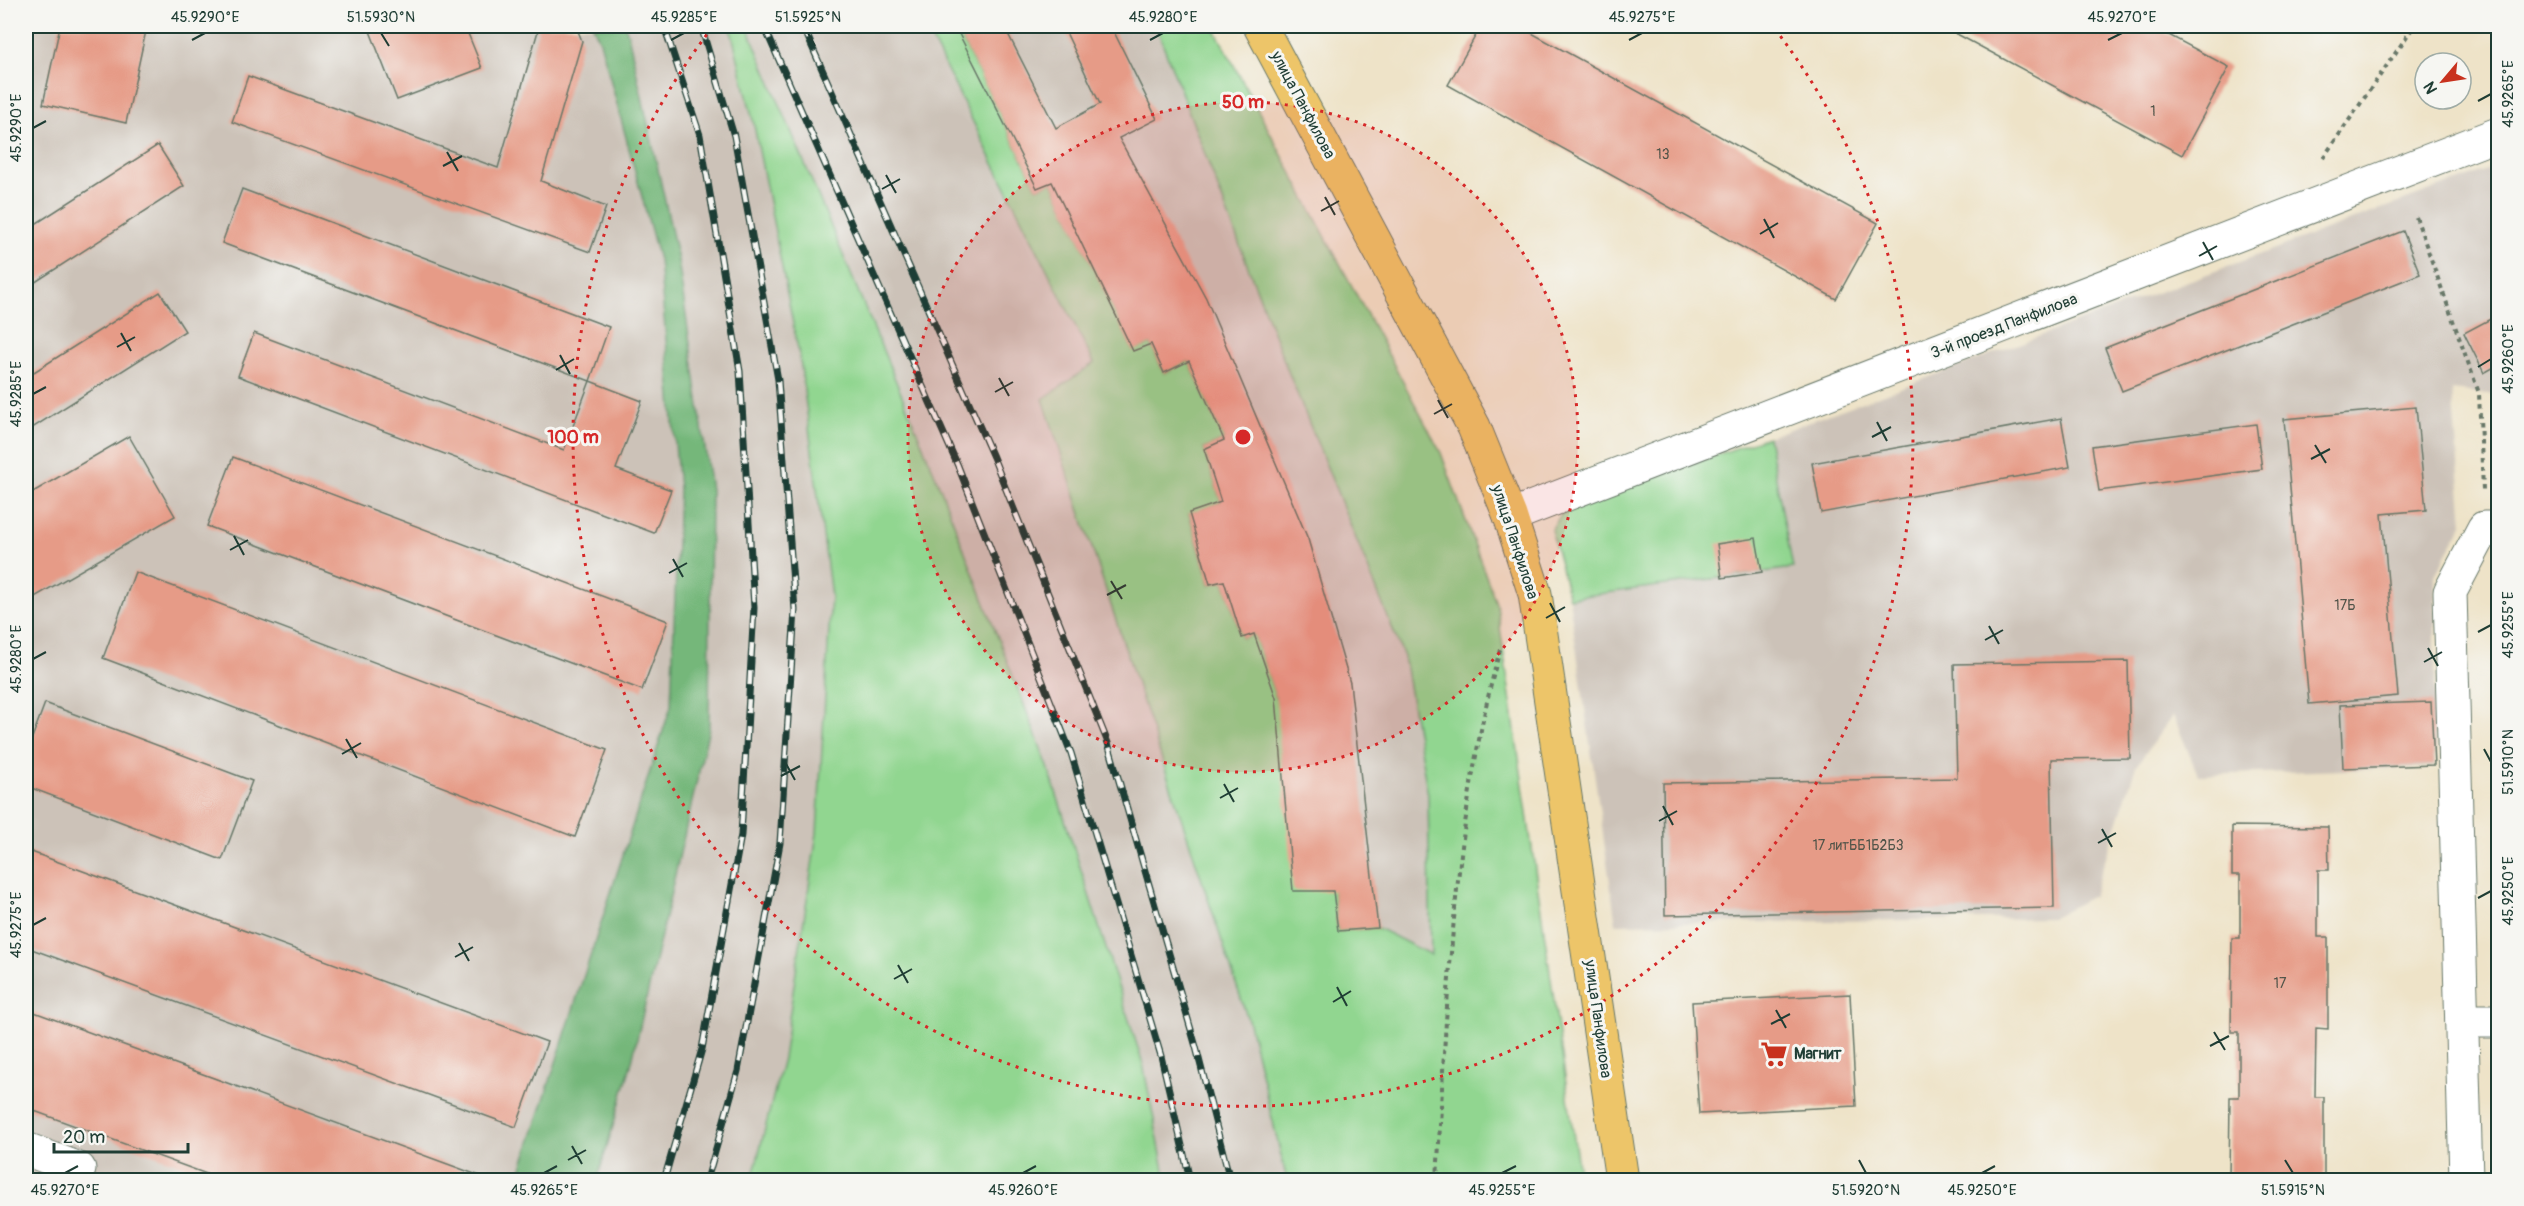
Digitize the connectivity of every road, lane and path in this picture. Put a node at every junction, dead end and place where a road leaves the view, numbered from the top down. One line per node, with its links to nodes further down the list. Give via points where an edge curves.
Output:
1 (1260, 26): 6 (main road, улица Панфилова, via 1474,427)
2 (2414, 26): 4 (path)
3 (2499, 135): 6 (street, 3-й проезд Панфилова)
4 (2317, 166)
5 (2416, 217): 7 (path, via 2479,393)
6 (1510, 516): 8 (main road, улица Панфилова)
7 (2491, 528): 9 (street, via 2450,592)
8 (1535, 594): 13 (path, via 1502,641 1485,702 1449,974); 14 (main road, улица Панфилова)
9 (2462, 1021): 10 (street); 15 (street)
10 (2499, 1021)
11 (26, 1149): 12 (street)
12 (79, 1169)
13 (1437, 1180)
14 (1622, 1180)
15 (2466, 1180)

